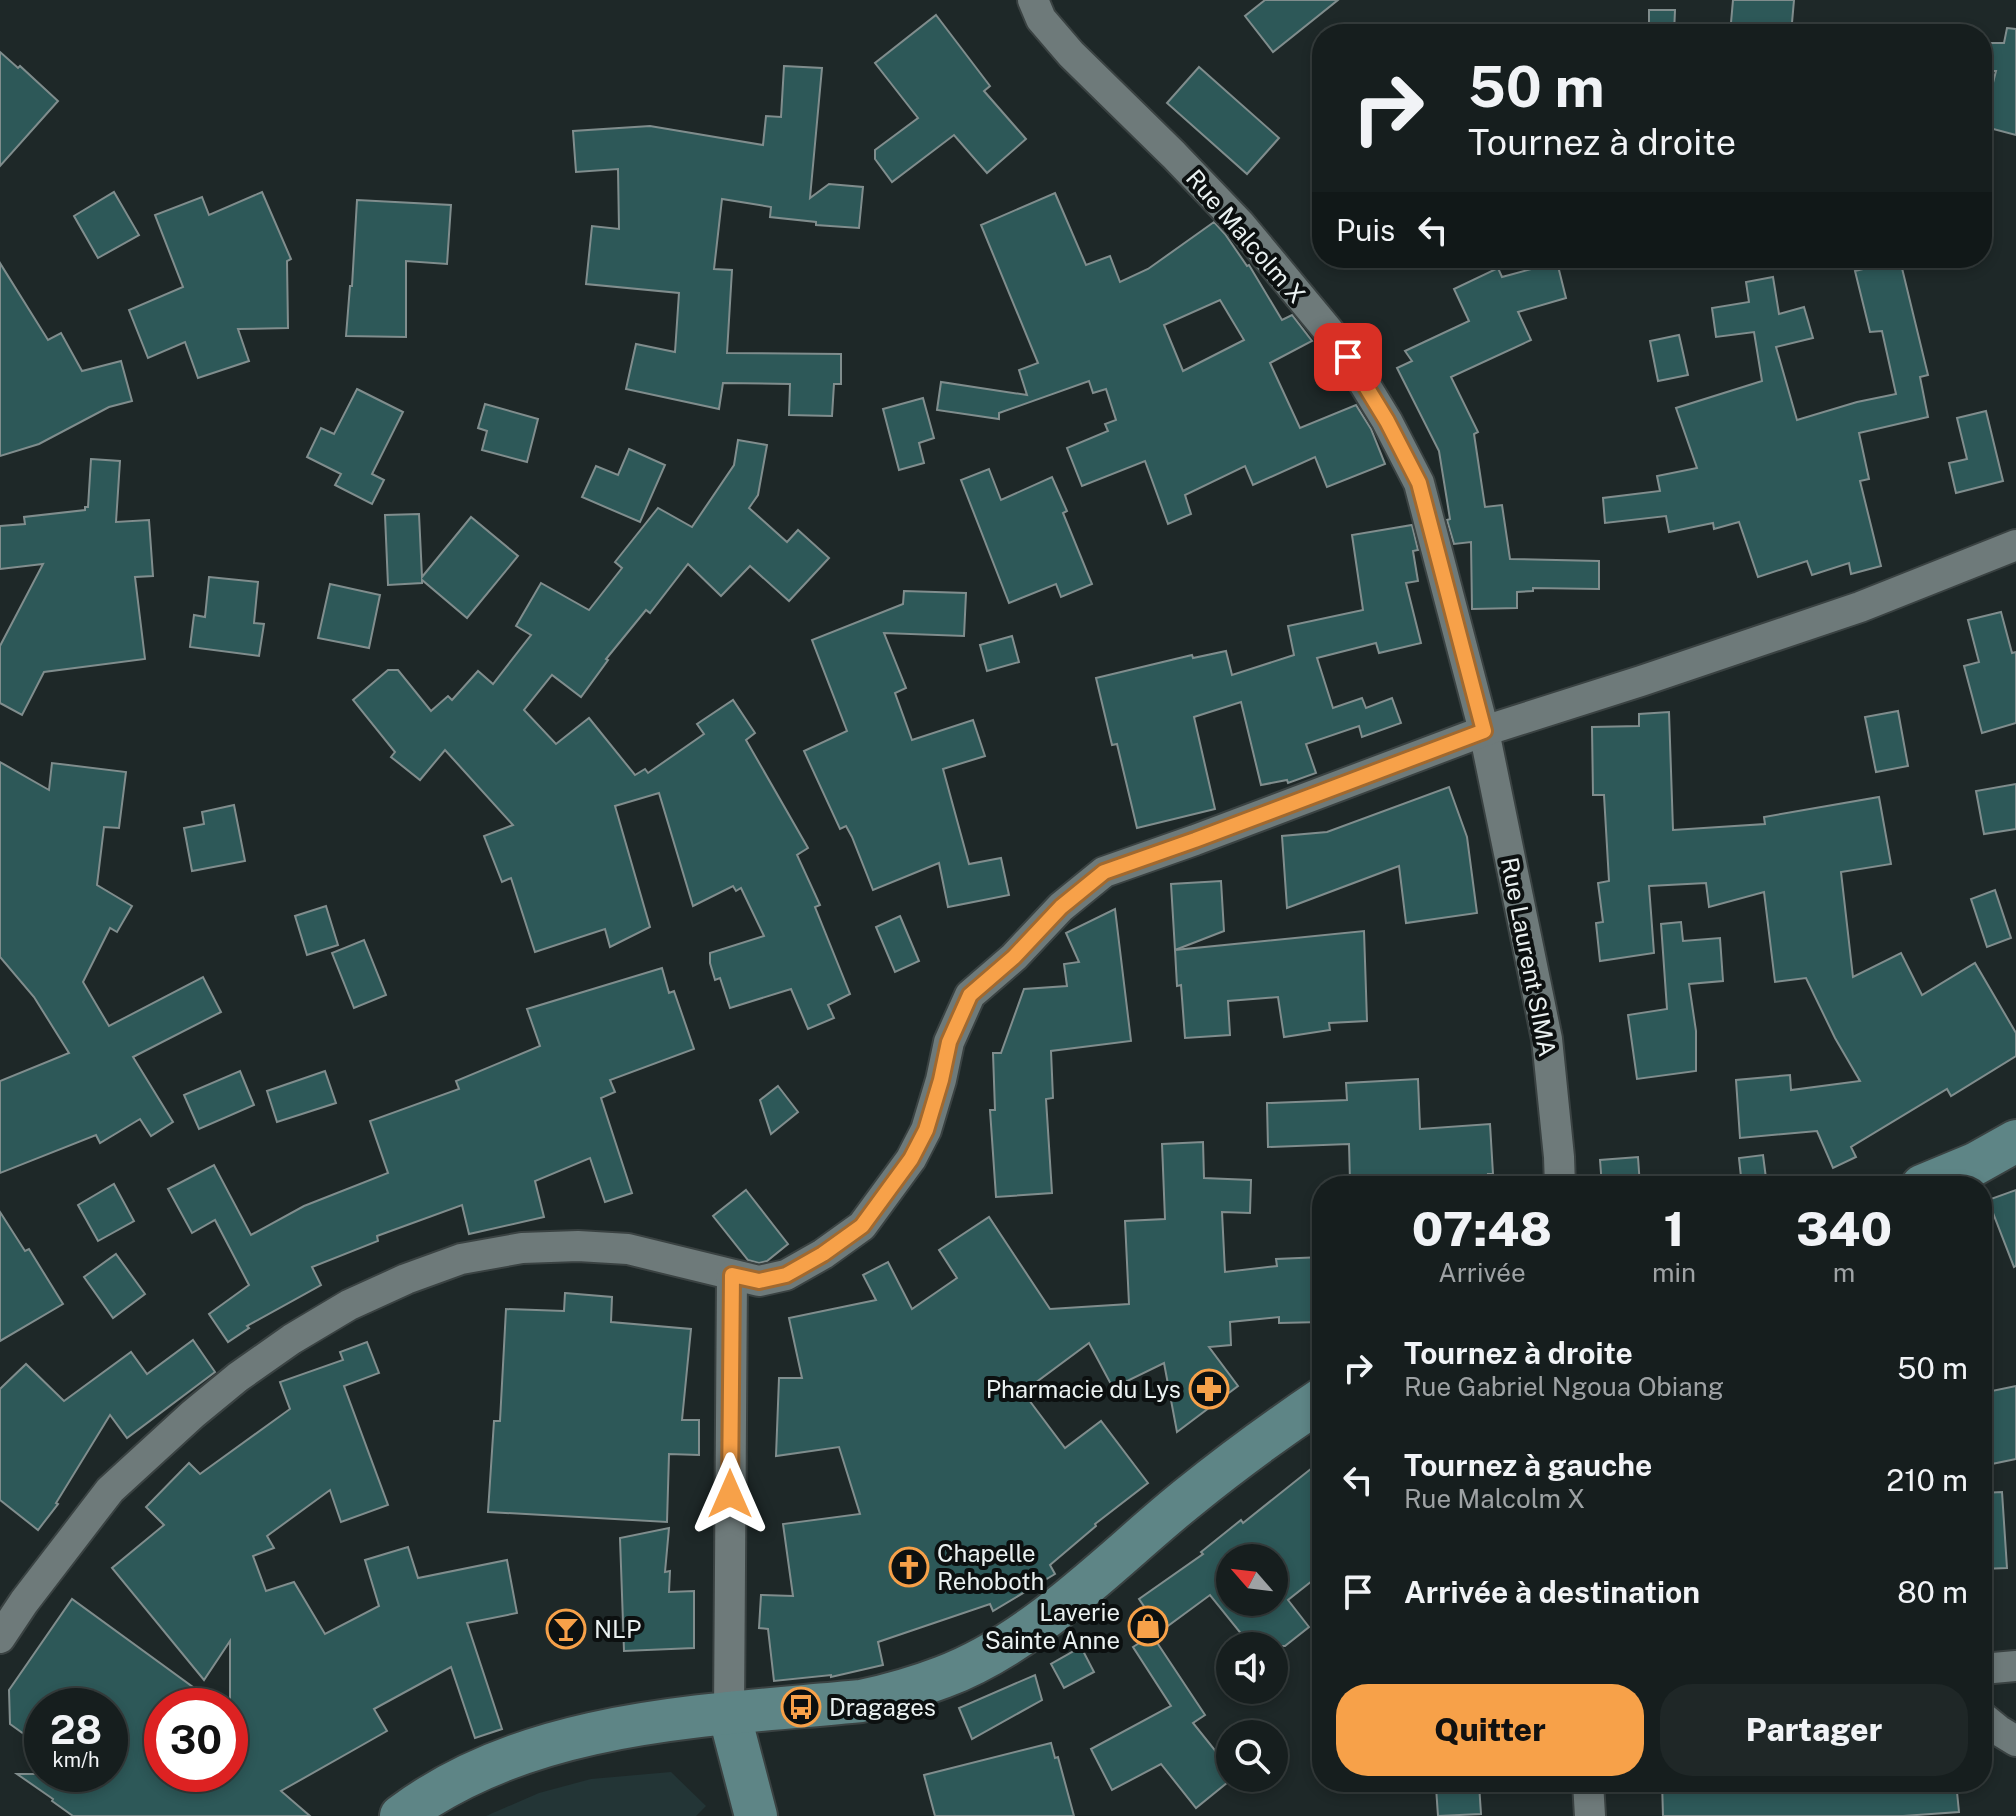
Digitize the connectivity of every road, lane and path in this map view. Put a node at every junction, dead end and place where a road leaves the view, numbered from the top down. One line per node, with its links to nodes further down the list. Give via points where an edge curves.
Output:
1 (1033, 0): 3 (street, Rue Malcolm X, via 1041,19 1071,54 1240,224 1327,329 1380,408 1419,483)
2 (2016, 545): 3 (street, via 1860,607)
3 (1484, 731): 5 (street, Rue Laurent SIMA, via 1547,1039); 7 (street, via 1104,872 970,995 949,1042 926,1130 862,1226 786,1275 759,1281)
4 (2016, 1141): 6 (main road)
5 (1560, 1176)
6 (1946, 1176)
7 (732, 1275): 9 (street, via 628,1249 522,1248 461,1259 349,1305 238,1377 110,1490); 12 (street)
8 (1312, 1406): 12 (main road, via 1199,1489 1052,1613 989,1655 945,1677 861,1701)
9 (0, 1638)
10 (2016, 1666): 11 (street)
11 (1992, 1668)
12 (729, 1713): 16 (main road, via 570,1738 529,1750 469,1774); 17 (main road)
13 (1992, 1725): 14 (street)
14 (2016, 1741)
15 (1589, 1792): 18 (street)
16 (401, 1816)
17 (756, 1816)
18 (1590, 1816)

